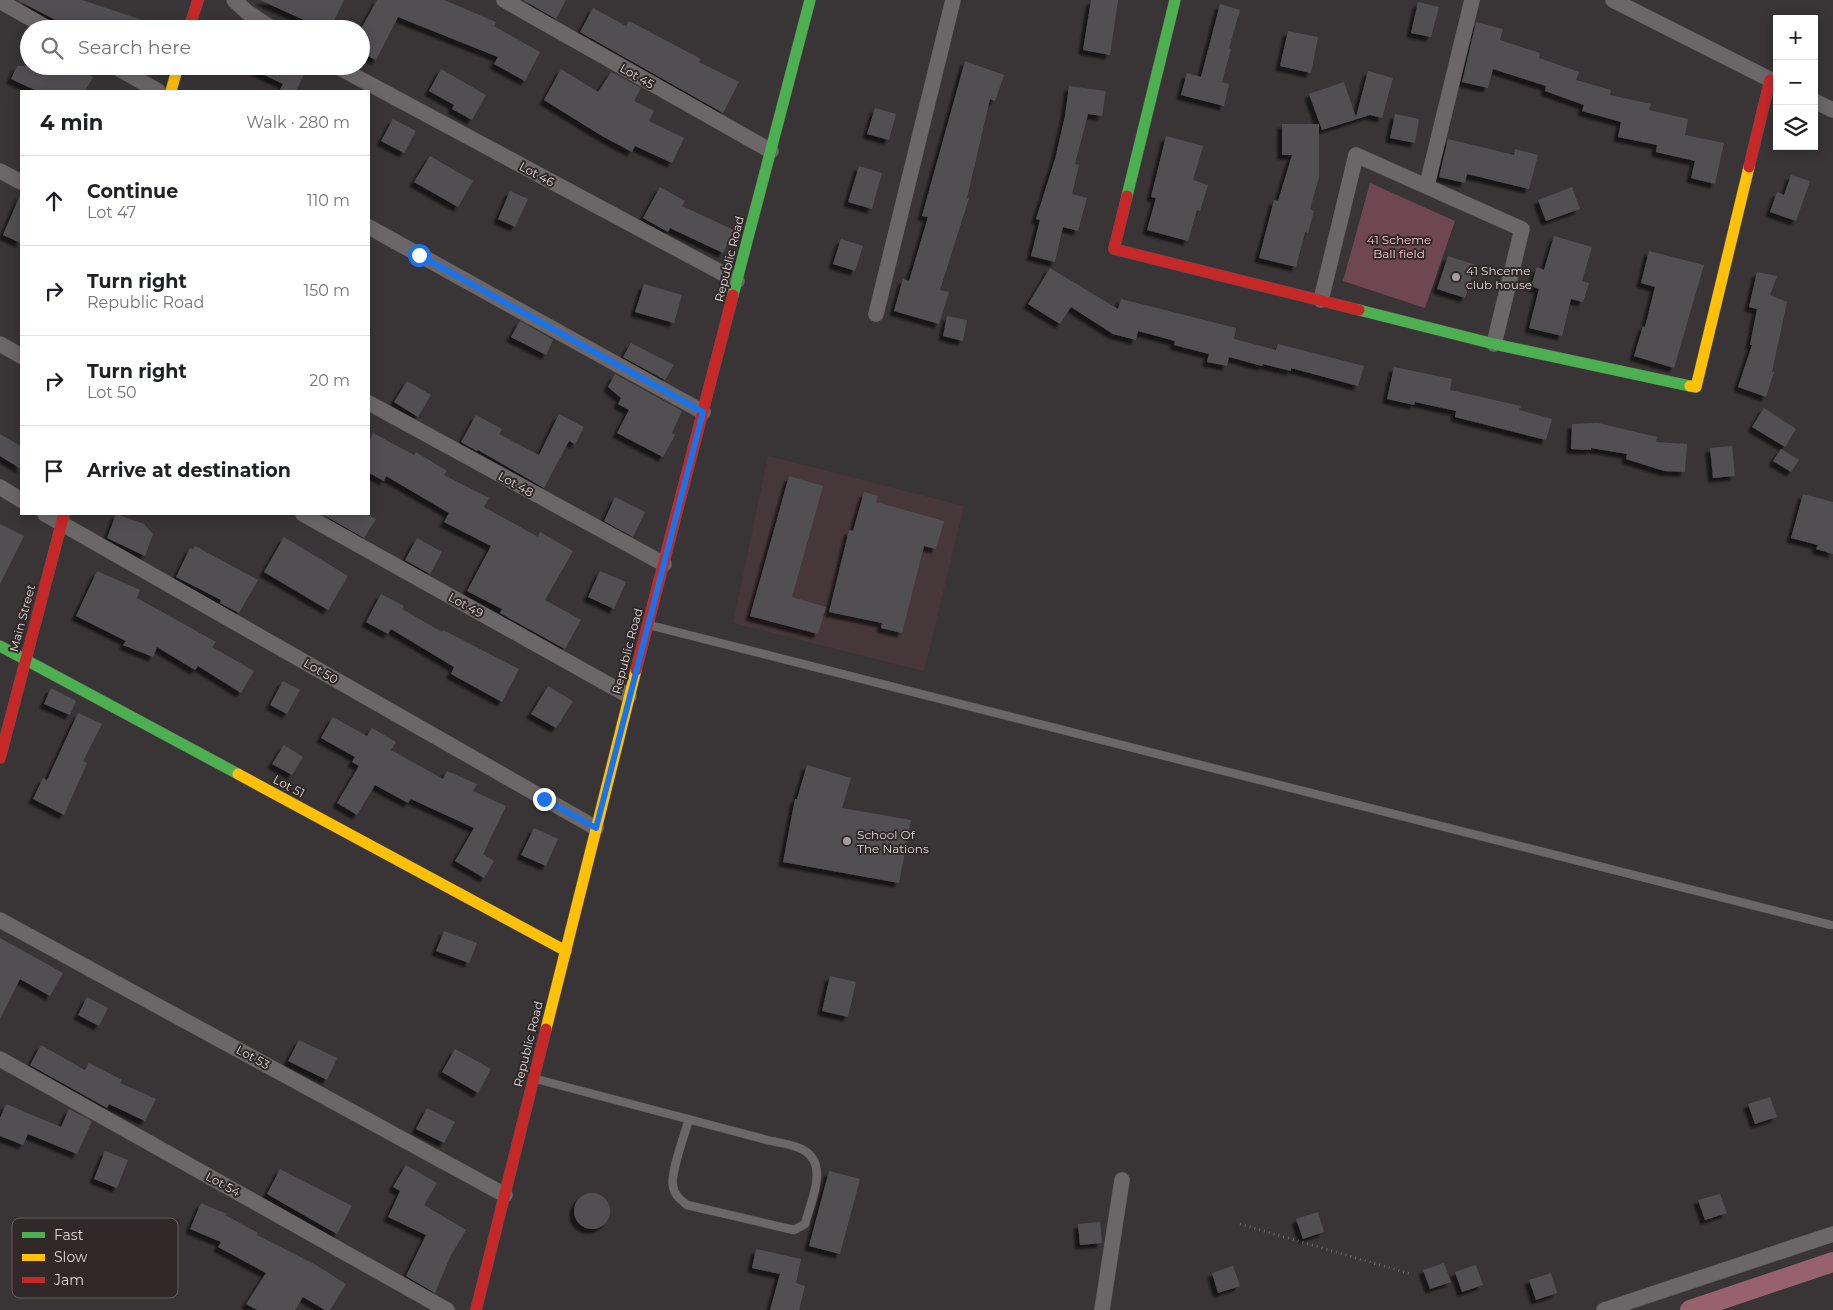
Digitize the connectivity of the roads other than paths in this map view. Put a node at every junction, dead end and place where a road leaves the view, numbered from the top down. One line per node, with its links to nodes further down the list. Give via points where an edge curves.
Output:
1 (198, 0): 11 (street)
2 (234, 0): 12 (street)
3 (504, 0): 22 (street, Lot 45)
4 (810, 0): 22 (street, Republic Road)
5 (953, 0): 29 (street)
6 (1175, 0): 28 (street, via 1114,249)
7 (1472, 0): 25 (street)
8 (1613, 0): 16 (street)
9 (0, 1): 10 (street)
10 (33, 20)
11 (192, 20)
12 (259, 20)
13 (130, 75): 18 (street)
14 (175, 75): 19 (street)
15 (353, 75): 27 (street, Lot 46)
16 (1773, 80)
17 (1773, 85): 31 (street, via 1696,386)
18 (156, 90)
19 (171, 90)
20 (1818, 103): 21 (street)
21 (1833, 110)
22 (770, 151): 27 (street, Republic Road)
23 (0, 171): 24 (street)
24 (20, 181)
25 (1427, 185): 28 (street, via 1356,155); 31 (street, via 1522,229)
26 (370, 228): 34 (street)
27 (737, 281): 34 (street, Republic Road)
28 (1321, 300): 31 (street)
29 (876, 314)
30 (0, 344): 32 (street)
31 (1494, 344)
32 (20, 355)
33 (370, 404): 40 (street, Lot 48)
34 (703, 412): 40 (street, Republic Road)
35 (0, 487): 36 (street)
36 (20, 499)
37 (49, 515): 39 (street, Lot 50)
38 (306, 515): 44 (street, Lot 49)
39 (62, 518): 43 (street, Main Street); 46 (street, Lot 50)
40 (664, 564): 41 (street, Republic Road)
41 (649, 625): 44 (street, Republic Road); 48 (lane)
42 (0, 646): 43 (street, Lot 51)
43 (26, 660): 45 (street, Main Street); 49 (street, Lot 51)
44 (630, 696): 46 (street, Republic Road)
45 (0, 758)
46 (596, 828): 49 (street, Republic Road)
47 (0, 920): 54 (street, Lot 53)
48 (1831, 925)
49 (566, 951): 51 (street, Republic Road)
50 (0, 1059): 56 (street, Lot 54)
51 (534, 1078): 52 (lane); 54 (street, Republic Road)
52 (689, 1119): 52 (lane, via 804,1150 816,1165 818,1174 805,1224 794,1230 687,1205 678,1198 673,1186 674,1174)
53 (1122, 1180): 58 (street)
54 (505, 1195): 57 (street, Republic Road)
55 (1833, 1234): 59 (street)
56 (447, 1310)
57 (476, 1310)
58 (1102, 1310)
59 (1604, 1310)

